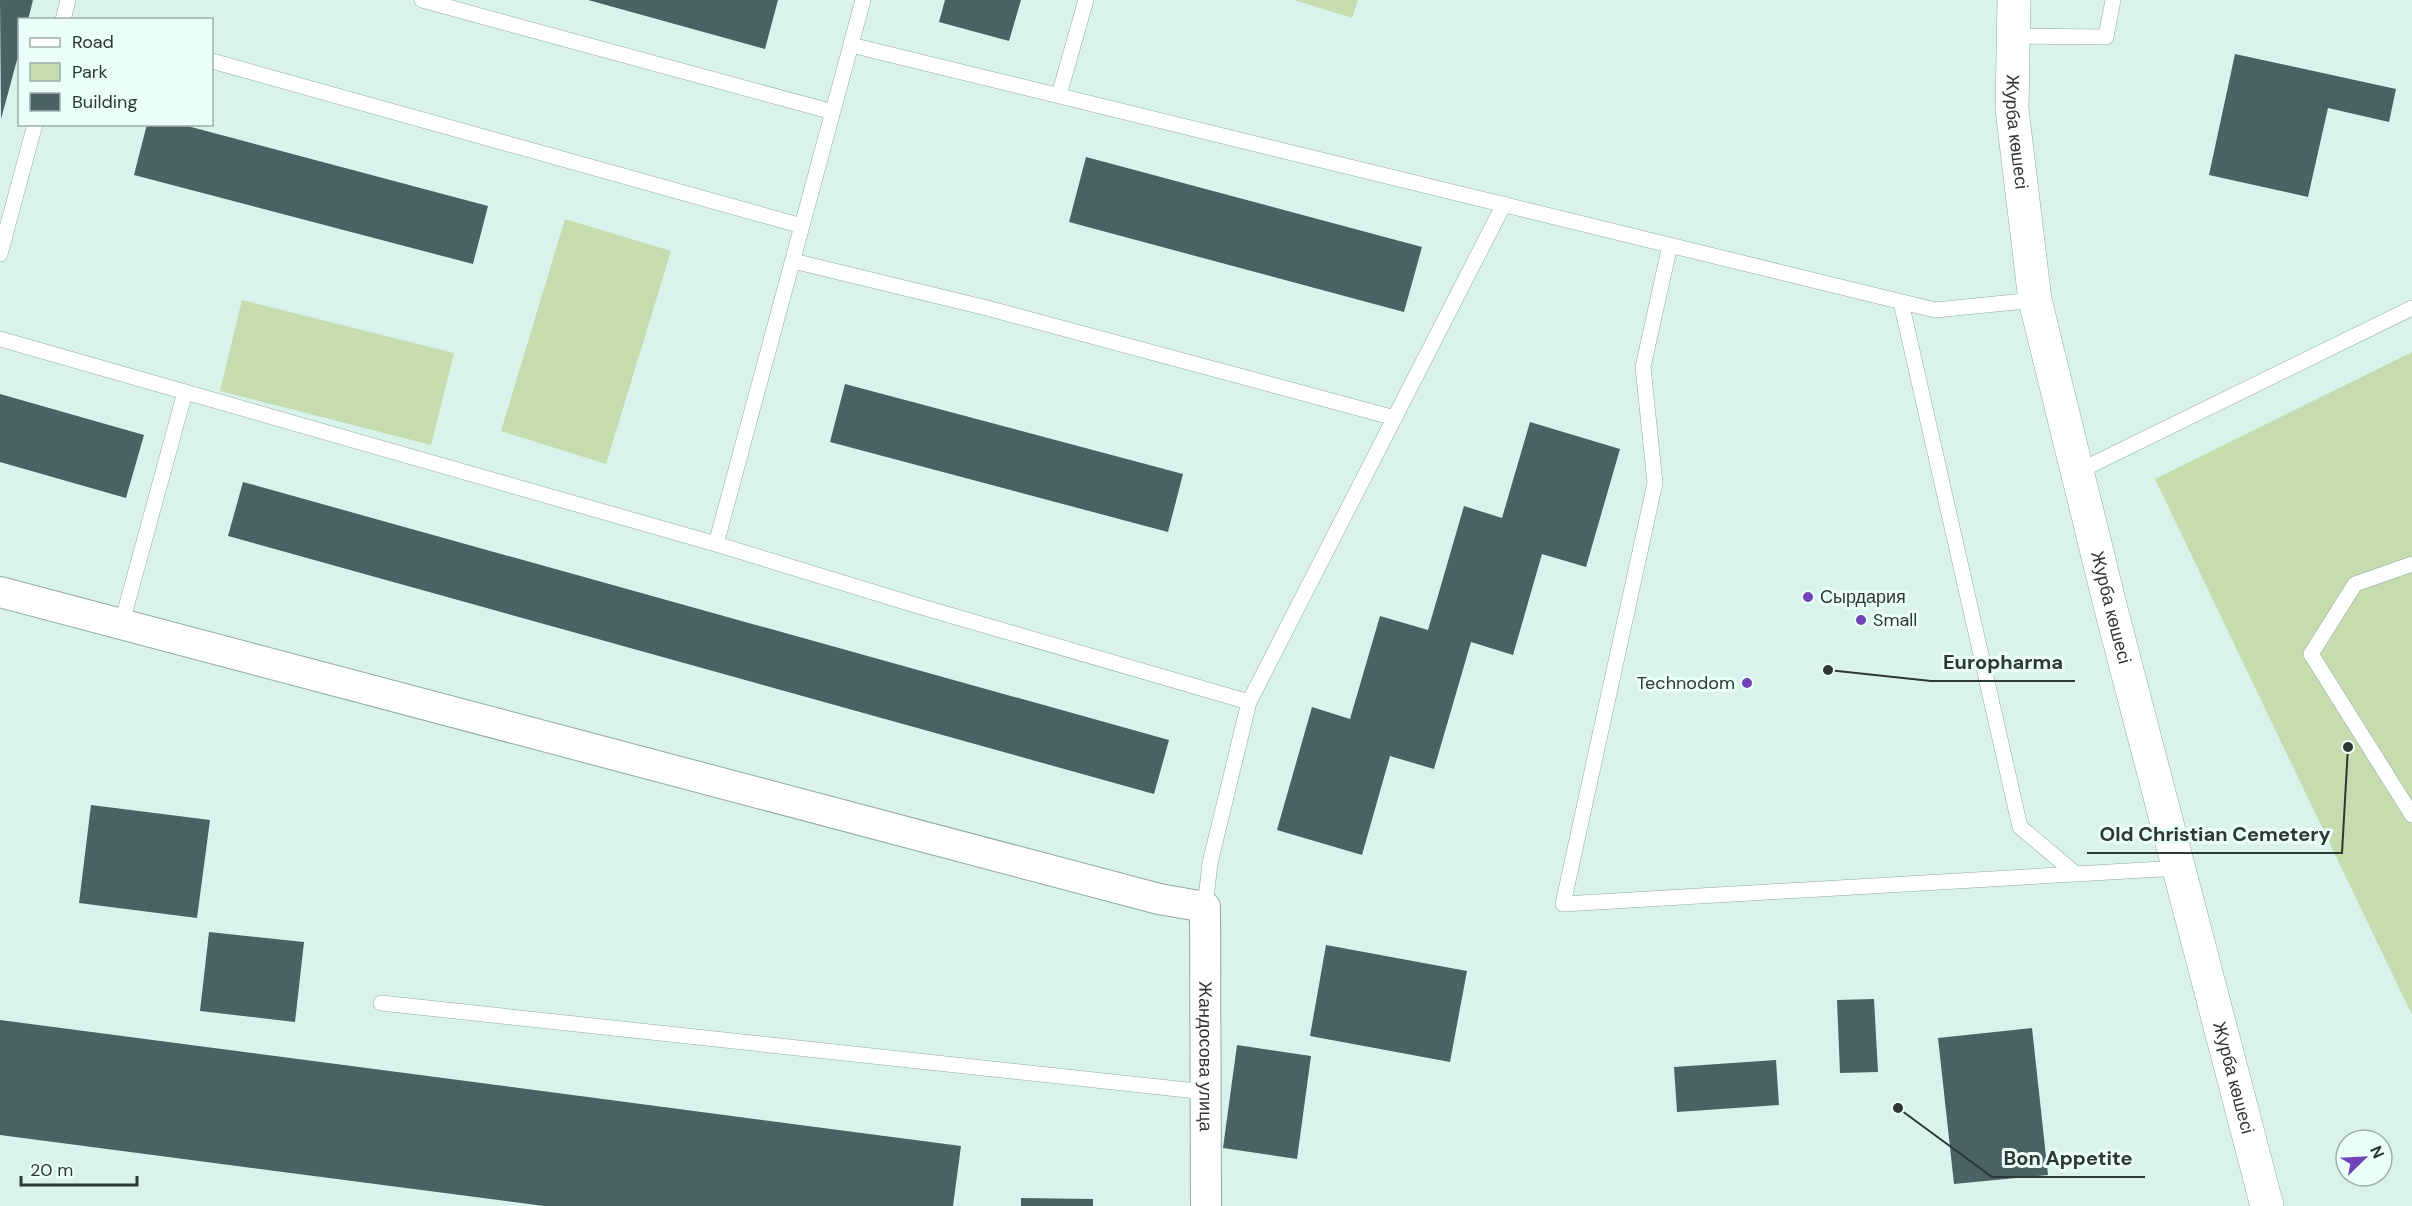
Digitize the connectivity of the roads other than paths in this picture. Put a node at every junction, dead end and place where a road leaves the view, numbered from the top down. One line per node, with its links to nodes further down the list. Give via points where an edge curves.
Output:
1 (68, 0): 7 (lane)
2 (422, 0): 12 (lane)
3 (863, 0): 9 (lane)
4 (1086, 0): 11 (lane)
5 (2014, 0): 8 (street, Журба көшесі)
6 (2113, 0): 8 (lane, via 2106,37)
7 (64, 18)
8 (2013, 36): 19 (street, Журба көшесі, via 2012,109)
9 (851, 45): 11 (lane); 12 (lane)
10 (213, 61): 15 (lane)
11 (1059, 96): 14 (lane)
12 (832, 112): 15 (lane)
13 (34, 126): 17 (lane)
14 (1504, 204): 16 (lane); 24 (lane)
15 (802, 226): 18 (lane)
16 (1670, 244): 20 (lane); 33 (lane, via 1643,367 1655,483 1563,904)
17 (0, 254)
18 (793, 261): 24 (lane, via 987,308); 26 (lane)
19 (2035, 300): 20 (lane, via 1935,310); 25 (street, Журба көшесі)
20 (1901, 302): 33 (lane, via 2020,827)
21 (2412, 308): 25 (lane)
22 (0, 339): 23 (lane)
23 (185, 392): 26 (lane); 29 (lane)
24 (1395, 418): 30 (lane)
25 (2078, 472): 32 (street, Журба көшесі)
26 (716, 544): 30 (lane)
27 (2412, 564): 31 (lane, via 2355,584 2311,654)
28 (0, 592): 29 (street)
29 (121, 626): 34 (street, via 1159,899)
30 (1249, 702): 34 (lane, via 1210,863)
31 (2412, 815)
32 (2179, 868): 33 (lane); 38 (street, Журба көшесі)
33 (2076, 874)
34 (1205, 907): 36 (street, Жандосова улица)
35 (381, 1003): 36 (lane)
36 (1206, 1092): 37 (street, Жандосова улица)
37 (1206, 1206)
38 (2267, 1206)

